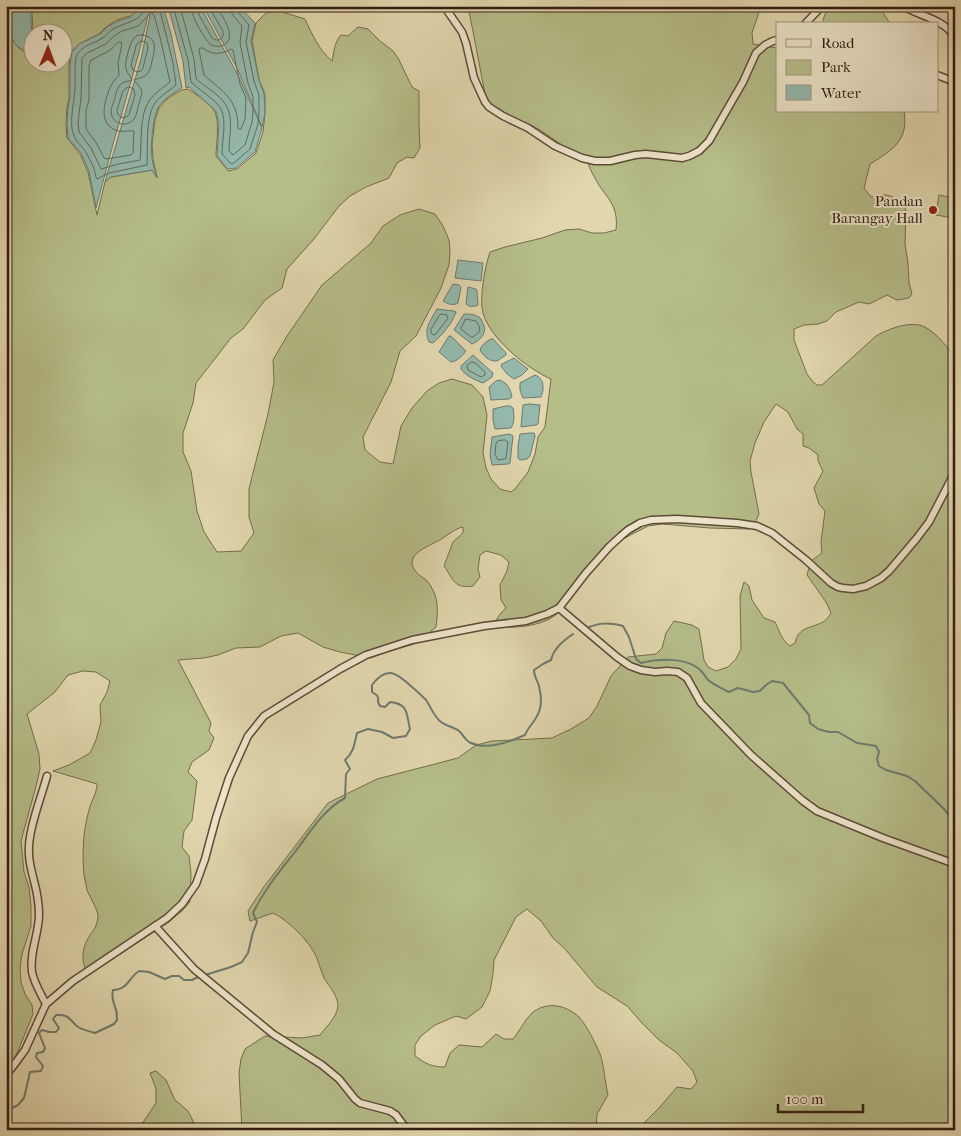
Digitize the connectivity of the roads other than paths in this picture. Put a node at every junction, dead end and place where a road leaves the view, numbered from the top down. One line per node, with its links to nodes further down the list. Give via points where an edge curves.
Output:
1 (444, 6): 7 (street, via 462,32 474,78 488,107 555,146 595,161 646,154 682,158 699,151 709,141 756,53)
2 (822, 6): 4 (street)
3 (902, 6): 5 (street)
4 (808, 22)
5 (938, 22)
6 (938, 22): 9 (street, via 953,35)
7 (776, 40)
8 (938, 75): 9 (street)
9 (955, 82)
10 (955, 472): 11 (street, via 917,538 889,571 866,586 843,588 831,583 764,528 737,523 662,519 640,523 621,536)
11 (559, 608): 13 (street, via 630,666 655,672 678,672 687,678 701,703 751,755 817,811); 14 (street, via 526,621 412,640 366,655 264,716 248,736 229,778 196,884 178,909)
12 (47, 776): 15 (street, via 29,847 39,914 31,969)
13 (955, 864)
14 (155, 926): 15 (street, via 73,981); 17 (street, via 194,968 273,1034 339,1078 360,1103 396,1115)
15 (46, 1004): 16 (street, via 25,1050)
16 (6, 1074)
17 (407, 1130)

